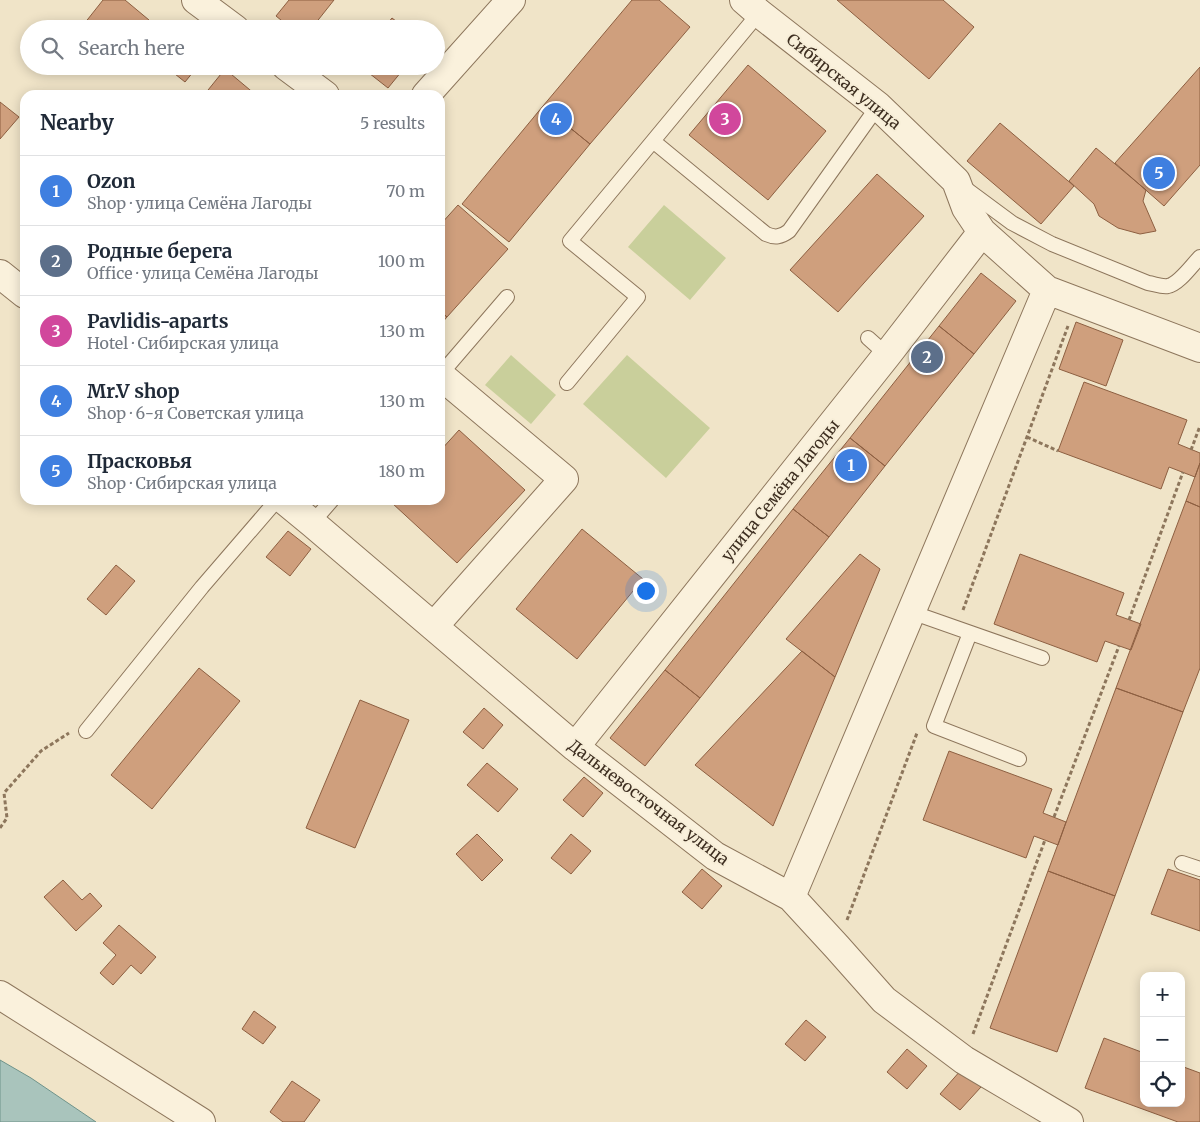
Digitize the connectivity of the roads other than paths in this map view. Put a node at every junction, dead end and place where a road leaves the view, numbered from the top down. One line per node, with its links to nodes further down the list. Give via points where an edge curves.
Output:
1 (196, 0): 4 (street)
2 (511, 0): 5 (street)
3 (752, 7): 10 (street, Сибирская улица); 11 (lane)
4 (223, 20)
5 (445, 74)
6 (298, 75): 8 (street)
7 (444, 75): 9 (street)
8 (319, 90)
9 (430, 90)
10 (878, 106): 11 (lane, via 789,231 778,237 766,234); 12 (street, Сибирская улица)
11 (652, 141): 22 (lane, via 570,241 638,297)
12 (956, 182): 13 (street, Сибирская улица, via 966,208); 14 (lane, via 1012,223 1052,244 1148,283 1162,286 1176,283)
13 (982, 232): 17 (street, Сибирская улица); 32 (street, улица Семёна Лагоды, via 878,347)
14 (1200, 257)
15 (0, 274): 16 (street)
16 (20, 290)
17 (1047, 290): 19 (street, Сибирская улица); 27 (street)
18 (507, 297): 20 (lane)
19 (1200, 348)
20 (445, 369)
21 (445, 379): 28 (street, via 564,479)
22 (567, 383)
23 (273, 505): 31 (lane)
24 (290, 505): 26 (street, Дальневосточная улица)
25 (327, 505): 26 (lane)
26 (312, 522): 28 (street, Дальневосточная улица)
27 (912, 612): 29 (lane); 36 (street)
28 (434, 626): 32 (street, Дальневосточная улица)
29 (970, 633): 30 (lane); 33 (lane, via 934,726)
30 (1042, 658)
31 (86, 730)
32 (575, 747): 36 (street, Дальневосточная улица, via 715,856)
33 (1019, 759)
34 (1182, 863): 35 (lane)
35 (1200, 869)
36 (792, 897): 39 (street, Дальневосточная улица, via 884,1000 964,1060)
37 (0, 995): 38 (street)
38 (201, 1122)
39 (1069, 1122)

